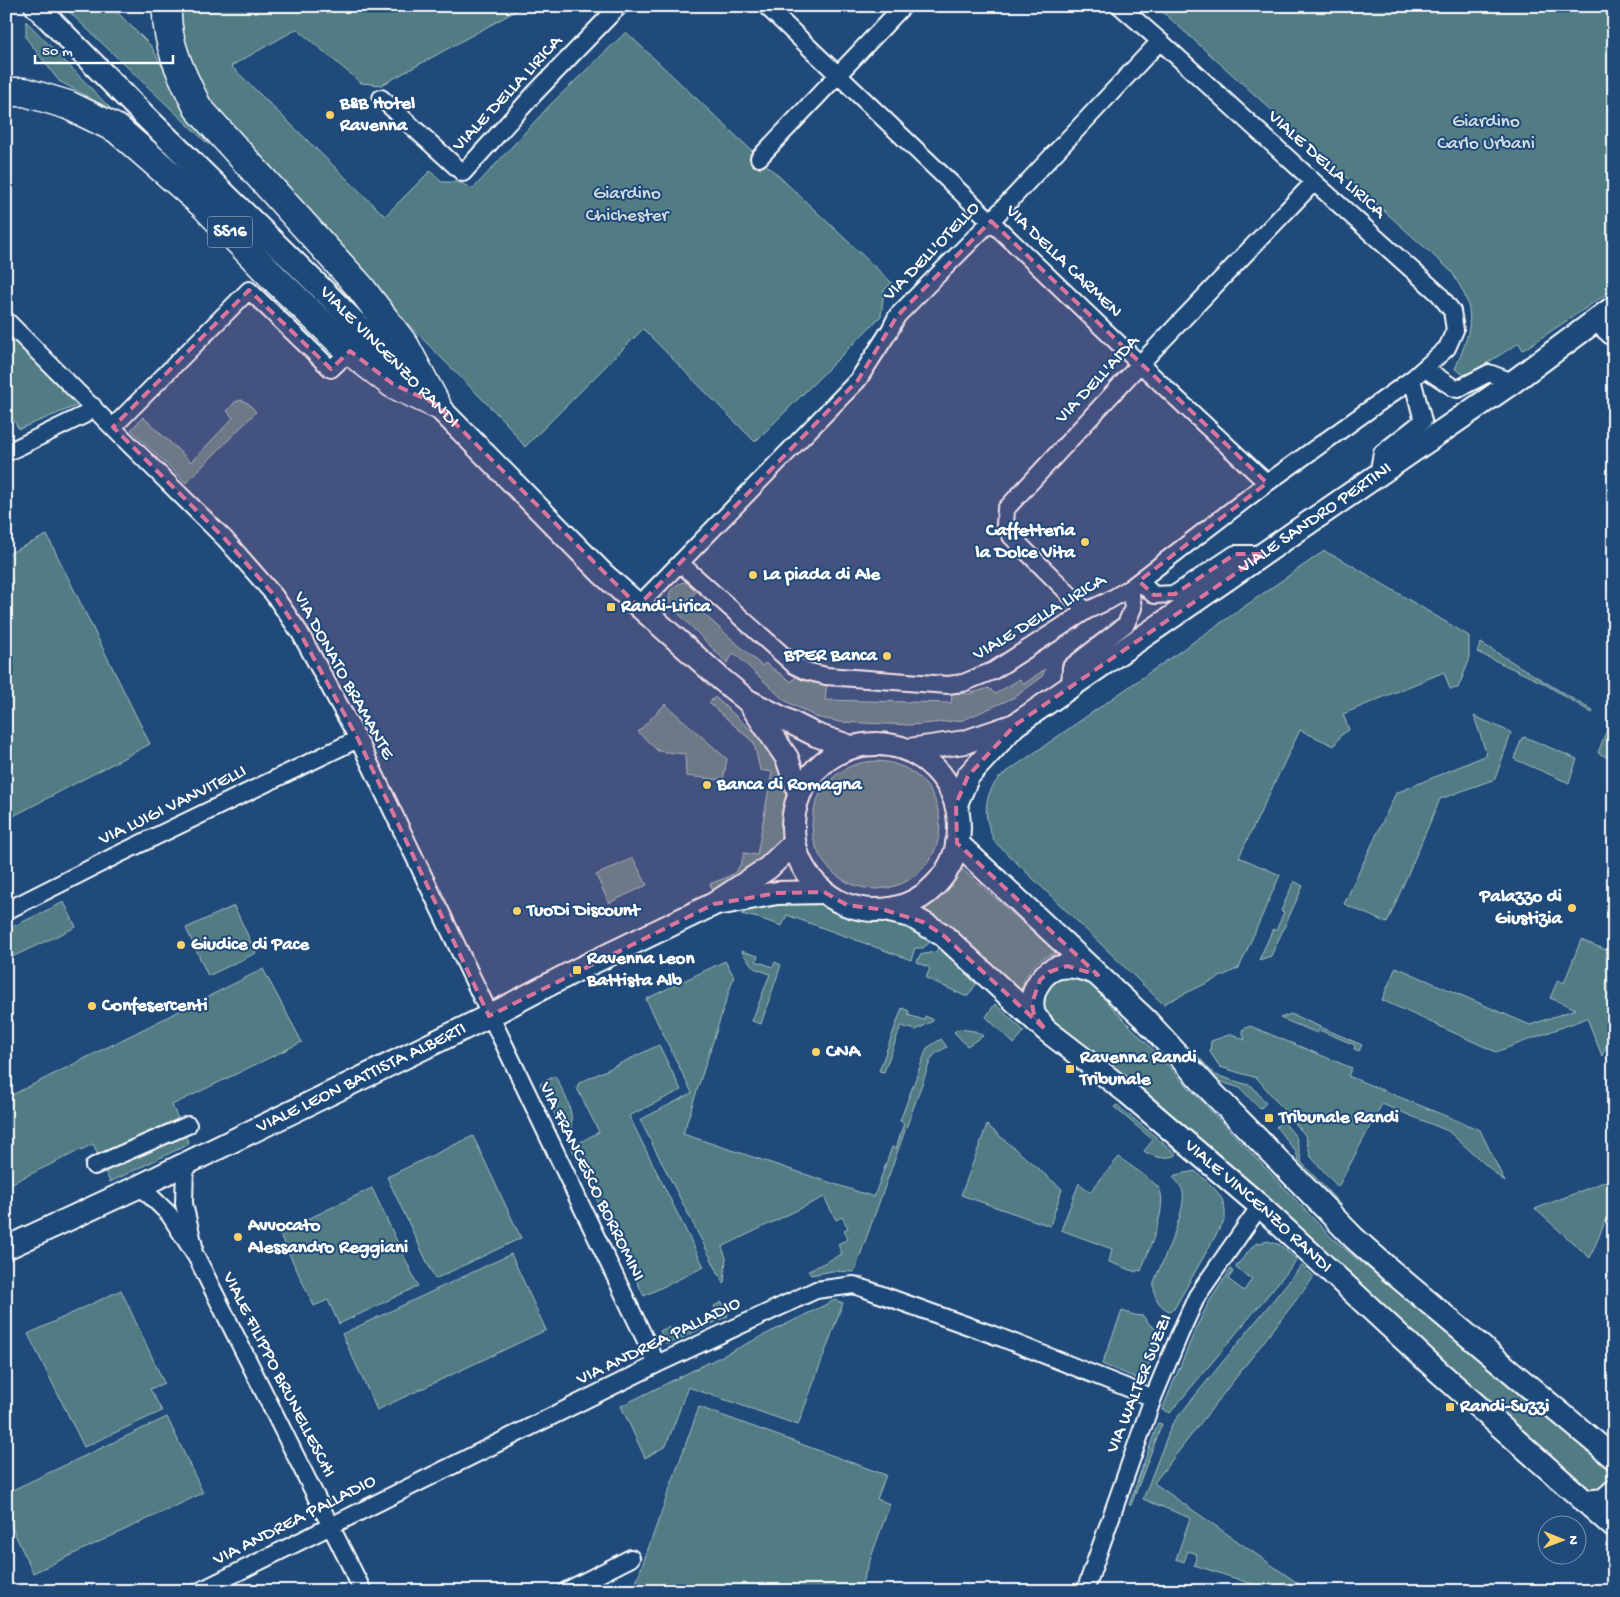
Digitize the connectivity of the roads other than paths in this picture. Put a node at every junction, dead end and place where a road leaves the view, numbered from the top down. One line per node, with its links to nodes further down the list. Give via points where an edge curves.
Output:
1 (36, 6): 23 (street, VIALE VINCENZO RANDI)
2 (167, 6): 23 (highway, via 166,18 174,52 198,108 360,287 405,346)
3 (619, 6): 10 (street, VIALE DELLA LIRICA, via 535,92 463,173)
4 (766, 6): 8 (street, VIA DELLA CARMEN)
5 (903, 6): 8 (street)
6 (1120, 6): 7 (street, VIALE DELLA LIRICA)
7 (1160, 41): 12 (street, VIALE DELLA LIRICA); 13 (street, VIA DELL'OTELLO)
8 (837, 76): 11 (street); 13 (street, VIA DELLA CARMEN)
9 (6, 92): 18 (highway, SS16, via 25,92 68,105 117,129 204,205)
10 (381, 98)
11 (759, 158)
12 (1314, 182): 19 (street, VIA DELL'AIDA); 20 (street, VIALE DELLA LIRICA, via 1439,294 1452,311 1454,330 1447,348)
13 (991, 221): 19 (street, VIA DELLA CARMEN); 30 (street, VIA DELL'OTELLO, via 897,316 858,380)
14 (1614, 307): 16 (street, VIALE SANDRO PERTINI)
15 (6, 320): 24 (street, VIA DONATO BRAMANTE)
16 (1594, 321): 17 (street); 22 (street, VIALE SANDRO PERTINI)
17 (1614, 339)
18 (350, 351): 23 (highway, SS16, via 393,384); 25 (street, via 331,369 249,290)
19 (1140, 364): 28 (street, VIA DELLA CARMEN); 33 (street, VIA DELL'AIDA, via 1006,509 1005,526 1011,536)
20 (1424, 368): 21 (street, VIALE DELLA LIRICA); 22 (street, via 1458,389 1489,373)
21 (1412, 379): 27 (street, via 1423,421 1382,454); 28 (street, VIALE DELLA LIRICA)
22 (1512, 382): 27 (street, VIALE SANDRO PERTINI)
23 (436, 404): 32 (street, VIALE VINCENZO RANDI)
24 (94, 406): 25 (street, VIA DONATO BRAMANTE); 26 (street, via 84,415)
25 (113, 427): 37 (street, VIA DONATO BRAMANTE, via 226,539 274,594 300,633)
26 (6, 453)
27 (1378, 475): 29 (street, VIALE SANDRO PERTINI)
28 (1267, 483): 31 (street, VIALE DELLA LIRICA)
29 (1264, 554): 31 (street, via 1234,554 1175,594 1154,594); 34 (street, VIALE SANDRO PERTINI)
30 (681, 564): 32 (street, VIA DELL'OTELLO); 33 (street, VIALE DELLA LIRICA, via 794,665 826,676 948,685 963,683 993,671)
31 (1135, 584): 33 (street, VIALE DELLA LIRICA); 34 (street, VIALE DELLA LIRICA, via 1133,608 1126,624 1071,667)
32 (638, 606): 35 (street, VIALE VINCENZO RANDI)
33 (1086, 611)
34 (1070, 688): 36 (street, VIALE SANDRO PERTINI)
35 (748, 702): 38 (street, VIALE VINCENZO RANDI, via 816,735); 40 (street, VIALE VINCENZO RANDI, via 787,758)
36 (1014, 725): 39 (street, VIALE SANDRO PERTINI, via 965,742); 41 (street, VIALE SANDRO PERTINI, via 968,776)
37 (358, 739): 47 (street, VIA LUIGI VANVITELLI); 49 (street, VIA DONATO BRAMANTE)
38 (851, 747): 39 (street, via 880,743); 40 (street, via 820,764)
39 (909, 750): 41 (street, via 938,771)
40 (799, 793): 42 (street, via 793,818)
41 (956, 804): 43 (street, via 959,823)
42 (794, 843): 44 (street, via 804,870); 45 (street, VIALE LEON BATTISTA ALBERTI, via 768,868)
43 (957, 843): 46 (street, via 946,871 926,893 914,901); 48 (street, VIALE VINCENZO RANDI)
44 (824, 892): 45 (street, VIALE LEON BATTISTA ALBERTI, via 777,893); 46 (street, via 859,909)
45 (714, 904): 49 (street, VIALE LEON BATTISTA ALBERTI)
46 (885, 910): 50 (street, VIALE VINCENZO RANDI, via 910,916 943,935)
47 (6, 911)
48 (1098, 974): 50 (street, via 1066,966 1049,972 1040,980 1032,1003 1034,1015); 60 (street, VIALE VINCENZO RANDI, via 1354,1238)
49 (489, 1016): 52 (street, VIALE LEON BATTISTA ALBERTI); 58 (street, VIA FRANCESCO BORROMINI)
50 (1046, 1030): 55 (street, VIALE VINCENZO RANDI, via 1128,1093)
51 (188, 1125): 53 (street)
52 (185, 1163): 54 (street, VIALE LEON BATTISTA ALBERTI); 57 (street, VIALE FILIPPO BRUNELLESCHI, via 184,1204)
53 (94, 1166)
54 (140, 1186): 56 (street, VIALE LEON BATTISTA ALBERTI); 57 (street, VIALE FILIPPO BRUNELLESCHI, via 168,1214)
55 (1260, 1206): 59 (street, VIA WALTER SUZZI, via 1197,1296); 62 (street, VIALE VINCENZO RANDI)
56 (6, 1248)
57 (197, 1258): 63 (street, VIALE FILIPPO BRUNELLESCHI)
58 (657, 1364): 59 (street, VIA ANDREA PALLADIO, via 816,1290 854,1285 1002,1338); 63 (street, VIA ANDREA PALLADIO)
59 (1153, 1398): 69 (street, VIA WALTER SUZZI)
60 (1614, 1458)
61 (1614, 1490): 62 (street, via 1604,1500)
62 (1585, 1502): 64 (street, VIALE VINCENZO RANDI)
63 (330, 1525): 66 (street, VIA ANDREA PALLADIO); 67 (street, VIALE FILIPPO BRUNELLESCHI)
64 (1614, 1527)
65 (631, 1558): 68 (street)
66 (200, 1591)
67 (363, 1591)
68 (566, 1591)
69 (1085, 1591)

